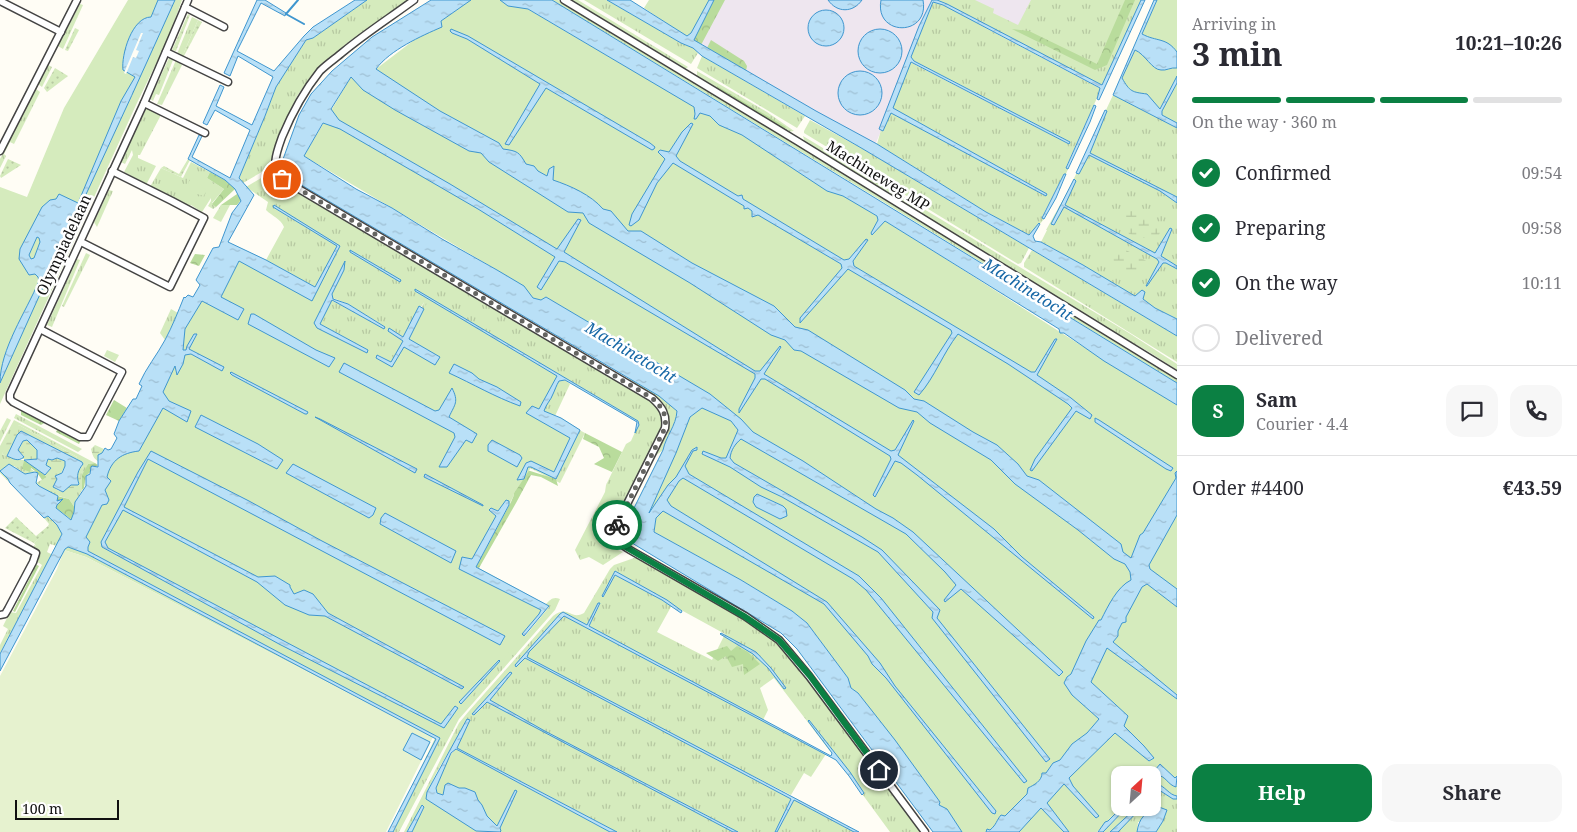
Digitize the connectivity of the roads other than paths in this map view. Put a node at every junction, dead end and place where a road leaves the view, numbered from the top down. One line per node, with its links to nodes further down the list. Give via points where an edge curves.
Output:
1 (78, 0): 8 (street)
2 (188, 0): 6 (street, Olympiadelaan)
3 (414, 0): 22 (street, via 362,36 322,70 306,90 275,160 278,175 659,404 666,418 665,428 616,526 617,539 779,640 810,676)
4 (564, 0): 19 (street, Machineweg MP)
5 (0, 1): 8 (street)
6 (185, 7): 7 (street); 9 (street, Olympiadelaan)
7 (224, 27)
8 (61, 32): 14 (street)
9 (166, 52): 10 (street); 11 (street, Olympiadelaan)
10 (228, 82)
11 (144, 103): 12 (street); 16 (street, Olympiadelaan)
12 (205, 133)
13 (0, 134): 14 (street)
14 (7, 137): 15 (street)
15 (0, 151)
16 (112, 172): 17 (street, Olympiadelaan); 17 (street, via 204,218 170,287)
17 (80, 242): 18 (street, Olympiadelaan)
18 (40, 329): 18 (street, Olympiadelaan, via 10,399 80,437 88,437 122,372)
19 (1177, 375)
20 (0, 533): 21 (street, via 36,553 8,609)
21 (0, 615)
22 (925, 832)

